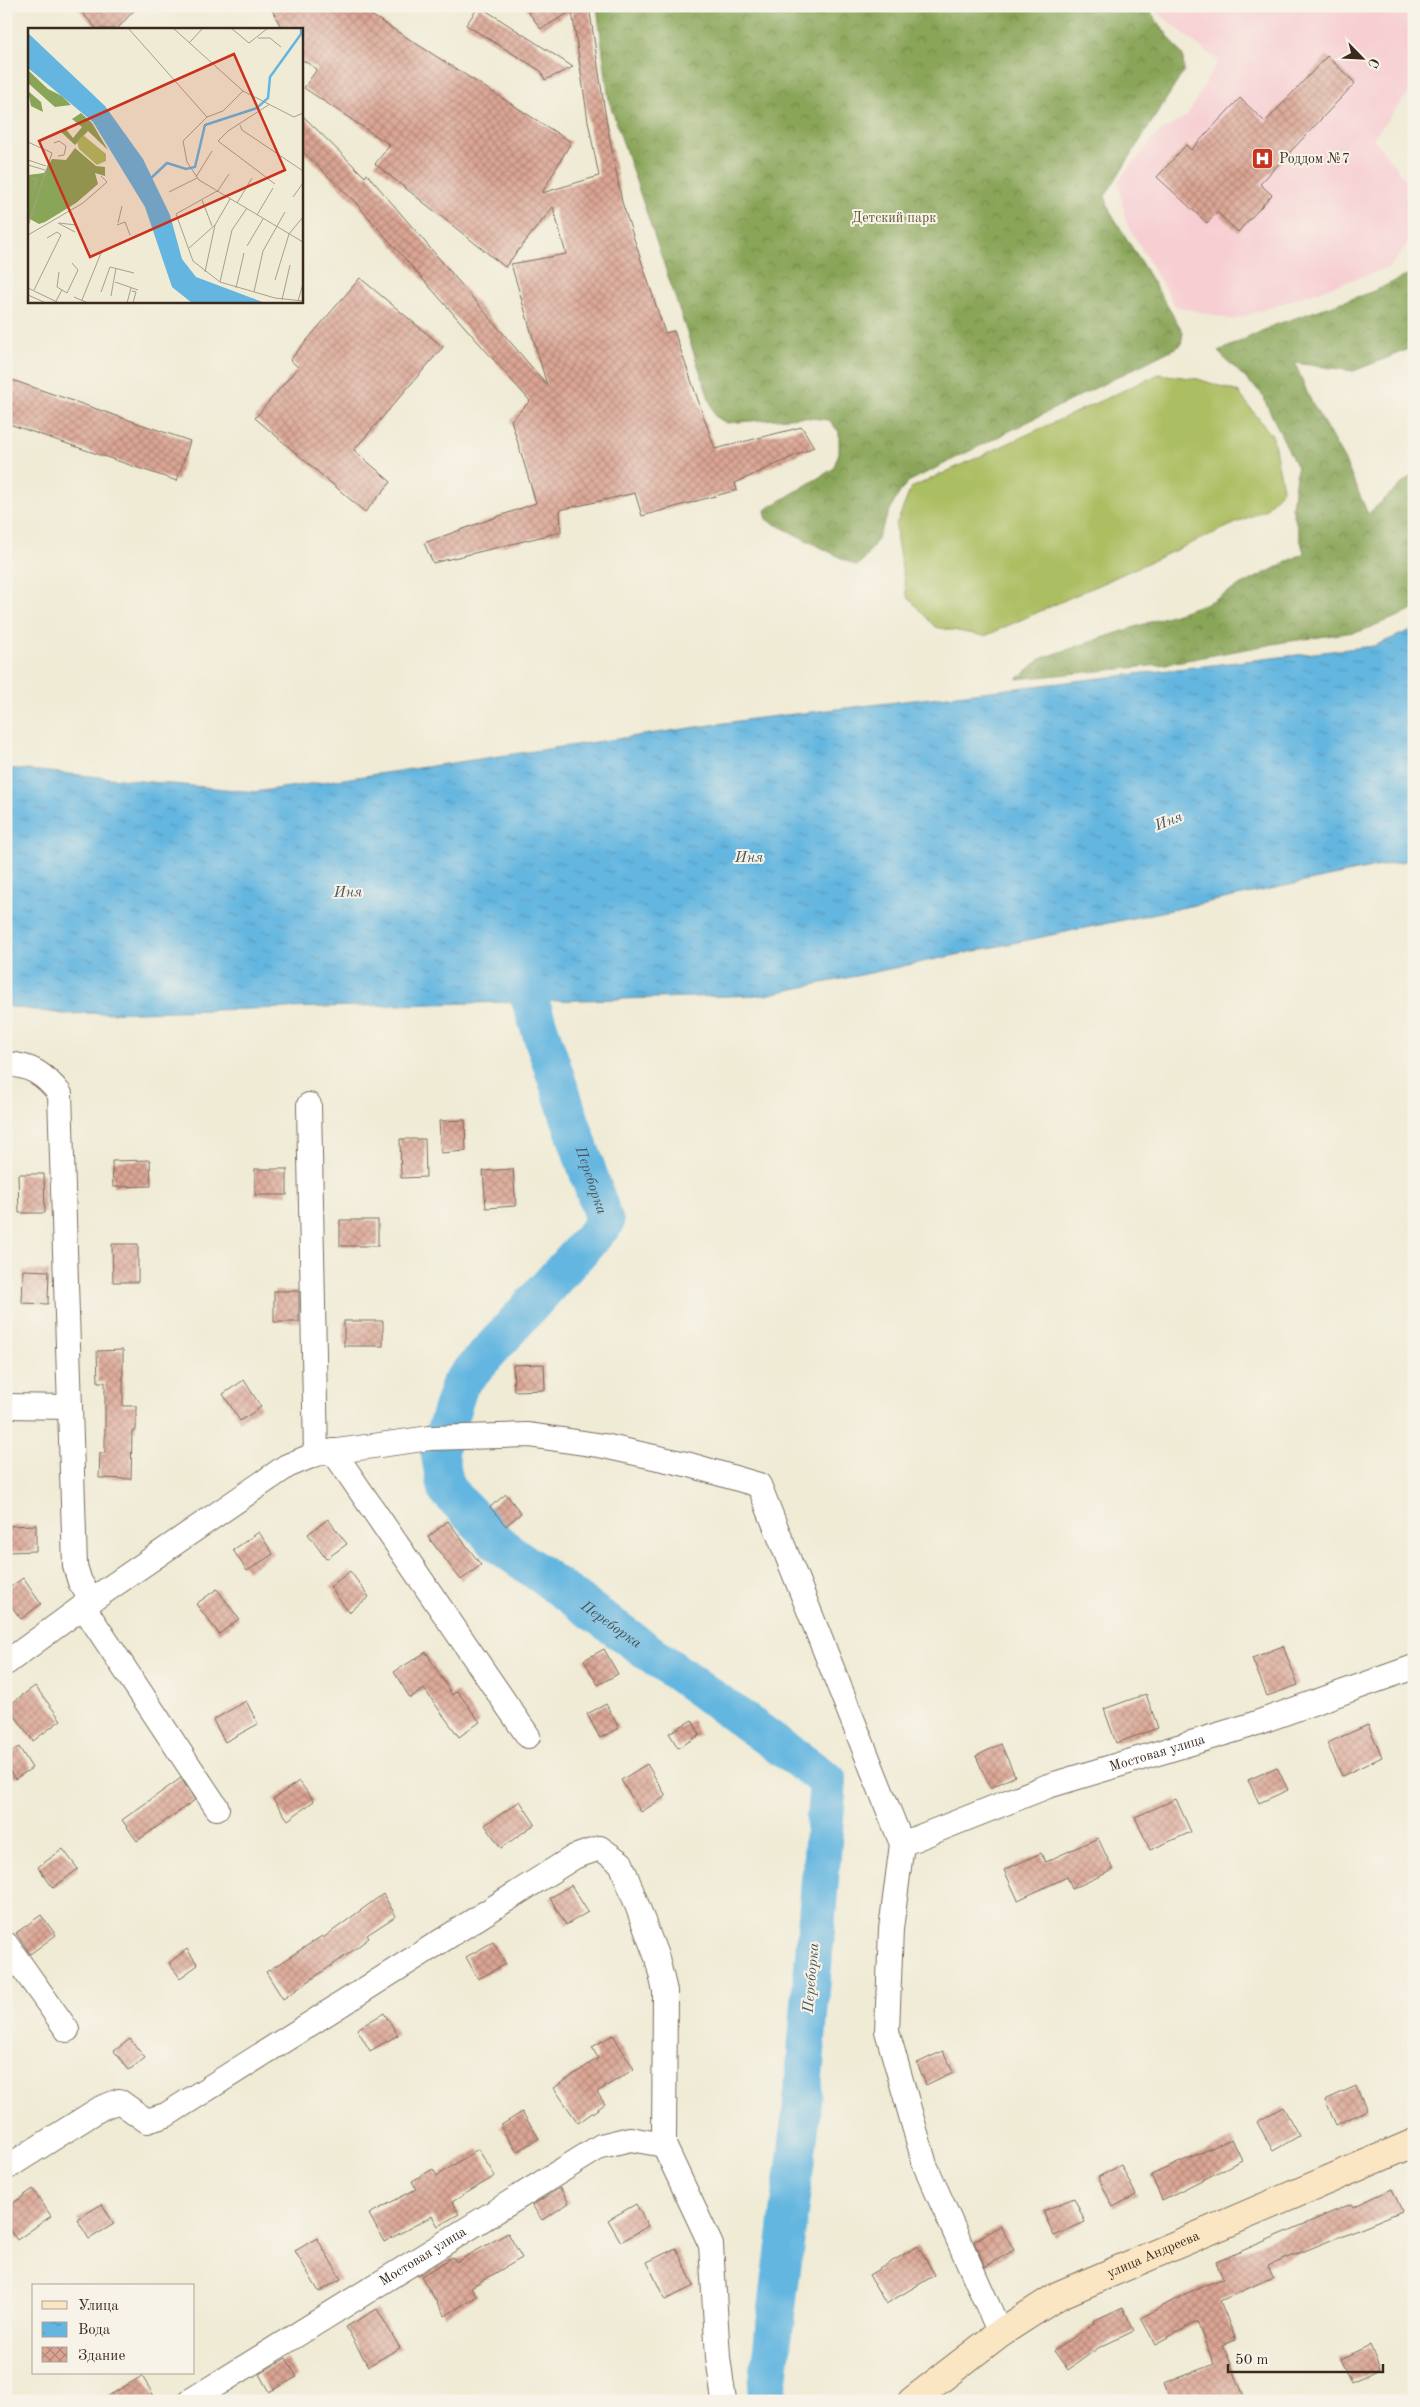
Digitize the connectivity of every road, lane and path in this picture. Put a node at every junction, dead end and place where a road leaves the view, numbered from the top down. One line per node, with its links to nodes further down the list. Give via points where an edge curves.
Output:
1 (6, 1064): 4 (street, via 23,1065 49,1080 60,1094)
2 (309, 1105): 5 (street)
3 (6, 1406): 4 (street)
4 (70, 1407): 6 (street, via 75,1566)
5 (324, 1452): 6 (street, via 287,1466); 9 (street); 11 (street, via 430,1438 529,1435 604,1446 690,1465 759,1485)
6 (87, 1603): 7 (street); 10 (street)
7 (6, 1663)
8 (1414, 1667): 11 (street, Мостовая улица, via 1248,1726 1048,1786)
9 (528, 1736)
10 (217, 1808)
11 (902, 1844): 17 (street, via 891,1929 887,2031 925,2165)
12 (6, 1944): 13 (street)
13 (67, 2030)
14 (1414, 2143): 17 (main road, улица Андреева, via 1059,2295)
15 (664, 2144): 16 (street, via 665,1991 657,1958 620,1863 600,1848 574,1857 166,2115 147,2121 119,2101 101,2108); 18 (street, Мостовая улица, via 630,2139 601,2146); 19 (street, via 711,2245)
16 (6, 2168)
17 (1000, 2333): 20 (main road, улица Андреева)
18 (190, 2401)
19 (724, 2401)
20 (912, 2401)

